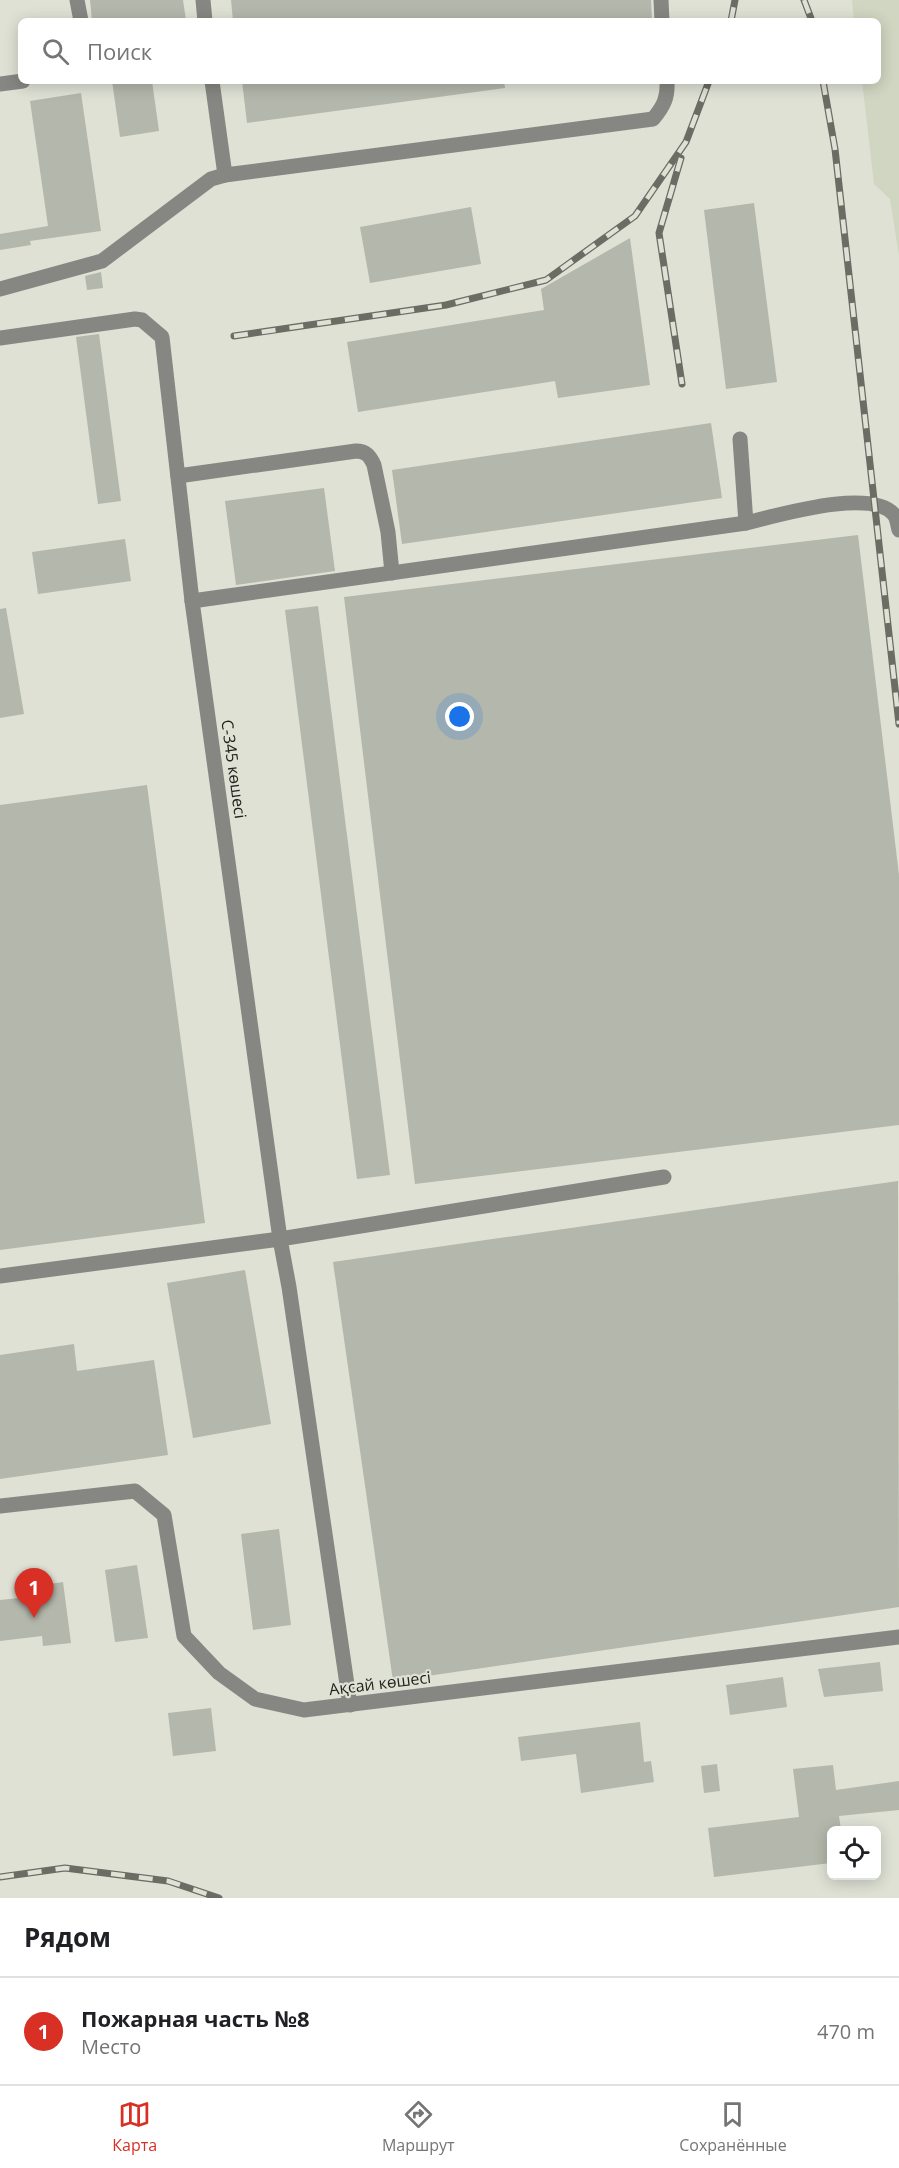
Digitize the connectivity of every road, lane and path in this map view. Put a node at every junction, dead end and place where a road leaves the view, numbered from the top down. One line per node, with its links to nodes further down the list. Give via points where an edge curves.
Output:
1 (77, 0): 4 (lane)
2 (203, 0): 5 (lane)
3 (661, 0): 6 (lane)
4 (80, 18)
5 (205, 18)
6 (662, 18)
7 (18, 82): 8 (lane)
8 (0, 84)
9 (212, 84): 11 (lane)
10 (667, 84): 11 (lane, via 668,94 653,119)
11 (225, 175): 12 (lane, via 211,179 102,261)
12 (0, 289)
13 (0, 338): 15 (lane, С-345 көшесі, via 142,320 162,337)
14 (740, 439): 16 (lane)
15 (178, 476): 18 (lane, via 364,451 374,465); 19 (lane, С-345 көшесі)
16 (746, 523): 17 (lane, via 825,505 856,503 881,505 895,516); 18 (lane)
17 (899, 530)
18 (392, 573): 19 (lane)
19 (192, 601): 21 (lane, С-345 көшесі)
20 (663, 1177): 21 (lane)
21 (280, 1239): 22 (lane); 25 (lane, С-345 көшесі)
22 (0, 1276)
23 (0, 1506): 25 (lane, Ақсай көшесі, via 135,1491 164,1515 184,1636 219,1673 255,1699 304,1710)
24 (899, 1637): 25 (lane, Ақсай көшесі)
25 (351, 1705)

